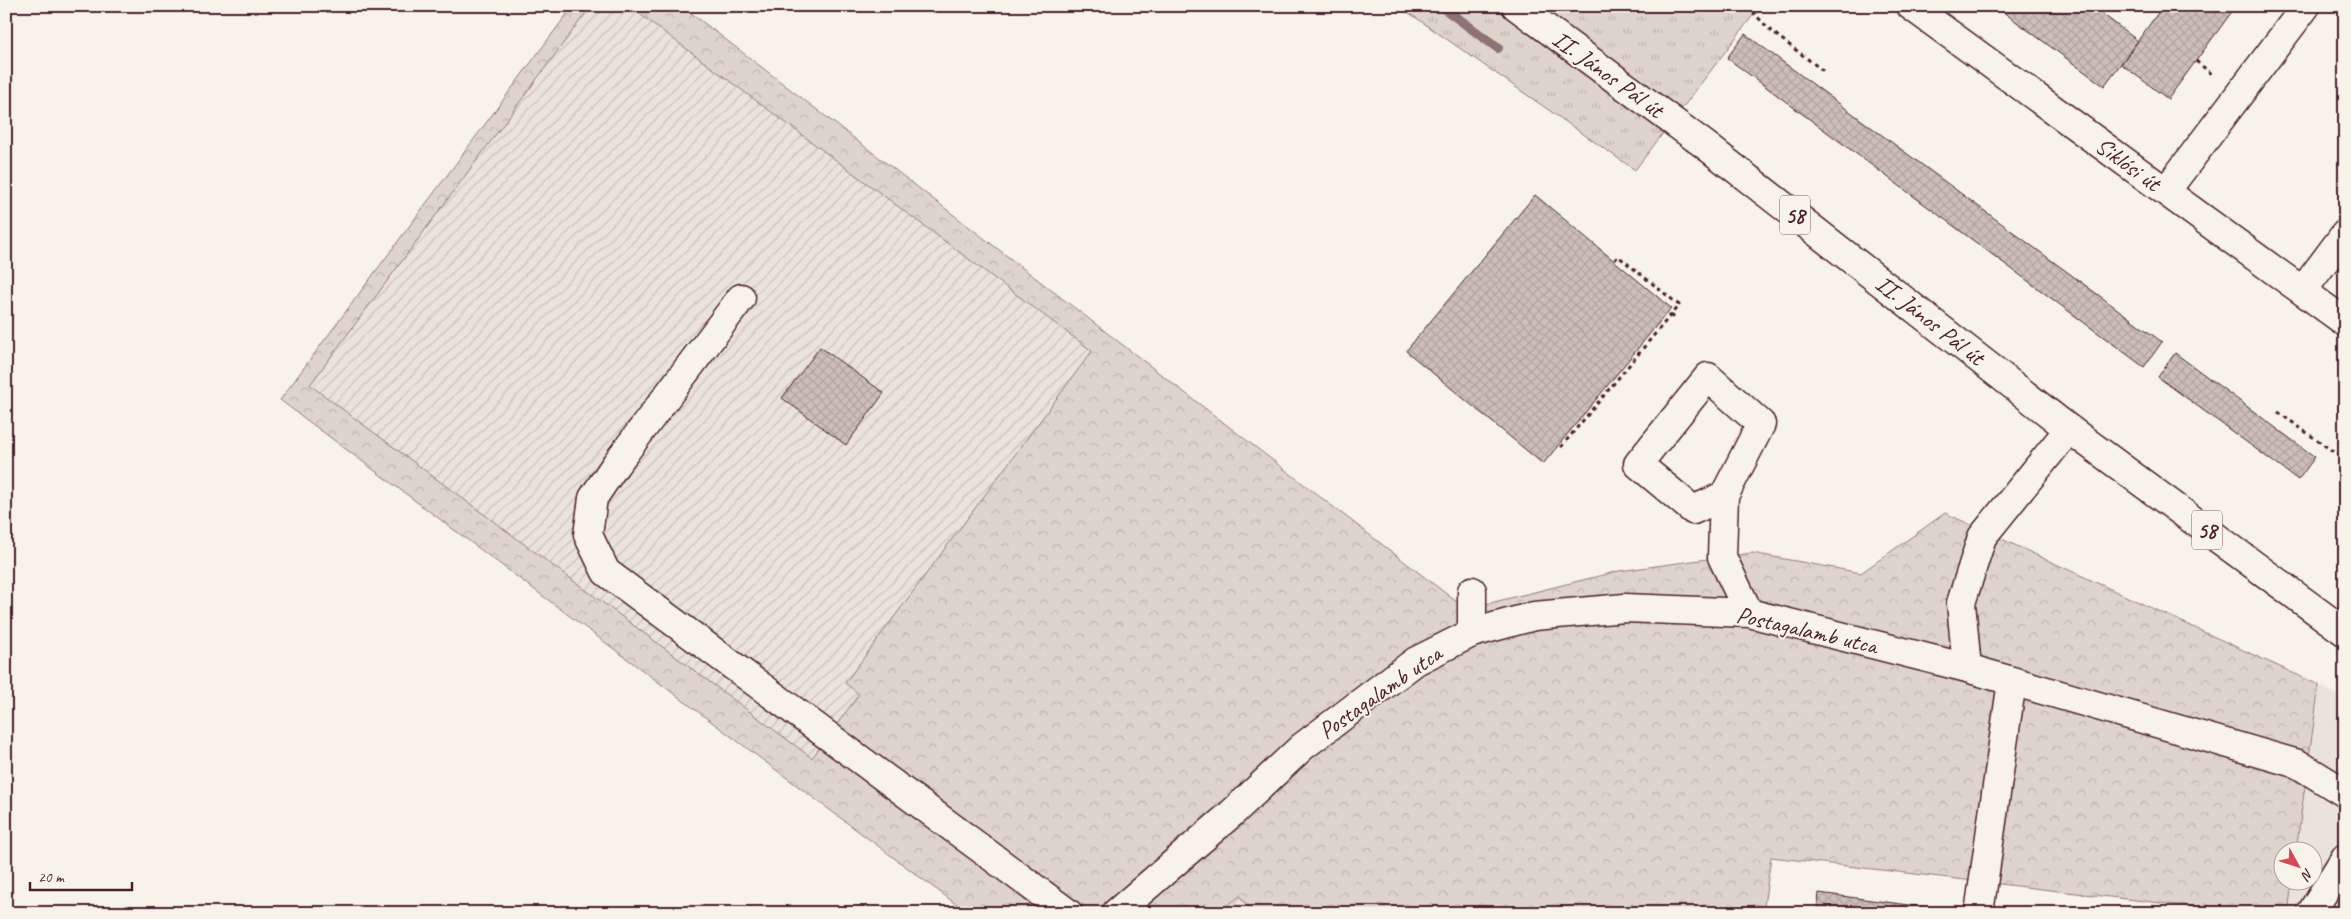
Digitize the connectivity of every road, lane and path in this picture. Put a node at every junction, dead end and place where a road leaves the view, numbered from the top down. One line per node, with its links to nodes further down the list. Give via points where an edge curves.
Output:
1 (1516, 6): 19 (street, II. János Pál út / 58, via 1705,145)
2 (1747, 6): 8 (path, via 1771,31)
3 (1911, 6): 10 (street, Siklósi út)
4 (2101, 6): 6 (path)
5 (2306, 6): 10 (street)
6 (2098, 11)
7 (2196, 61): 9 (path)
8 (1826, 73)
9 (2220, 80)
10 (2166, 191): 13 (street, Siklósi út)
11 (2345, 234): 13 (street)
12 (1614, 261): 15 (path, via 1618,256 1679,305)
13 (2303, 290): 17 (street, Siklósi út)
14 (742, 298): 31 (street, via 593,498 588,535 606,572)
15 (1672, 315): 16 (path); 20 (path)
16 (1677, 320)
17 (2345, 322)
18 (2278, 412): 21 (path)
19 (2069, 429): 25 (street, II. János Pál út / 58); 27 (street, via 1982,537 1961,603)
20 (1561, 447)
21 (2345, 460)
22 (1724, 496): 22 (street, via 1762,424 1708,377 1638,464 1693,510); 24 (street, via 1722,557)
23 (1472, 591): 26 (street)
24 (1749, 613): 26 (street, Postagalamb utca, via 1625,608 1534,616); 27 (street, Postagalamb utca)
25 (2345, 632)
26 (1472, 633): 32 (street, Postagalamb utca, via 1416,661 1302,747 1231,814)
27 (1967, 668): 28 (street, Postagalamb utca)
28 (2012, 681): 29 (street, Postagalamb utca, via 2298,764); 33 (street)
29 (2345, 793)
30 (2345, 858): 34 (street)
31 (1068, 913)
32 (1116, 913)
33 (1979, 913)
34 (2311, 913)

